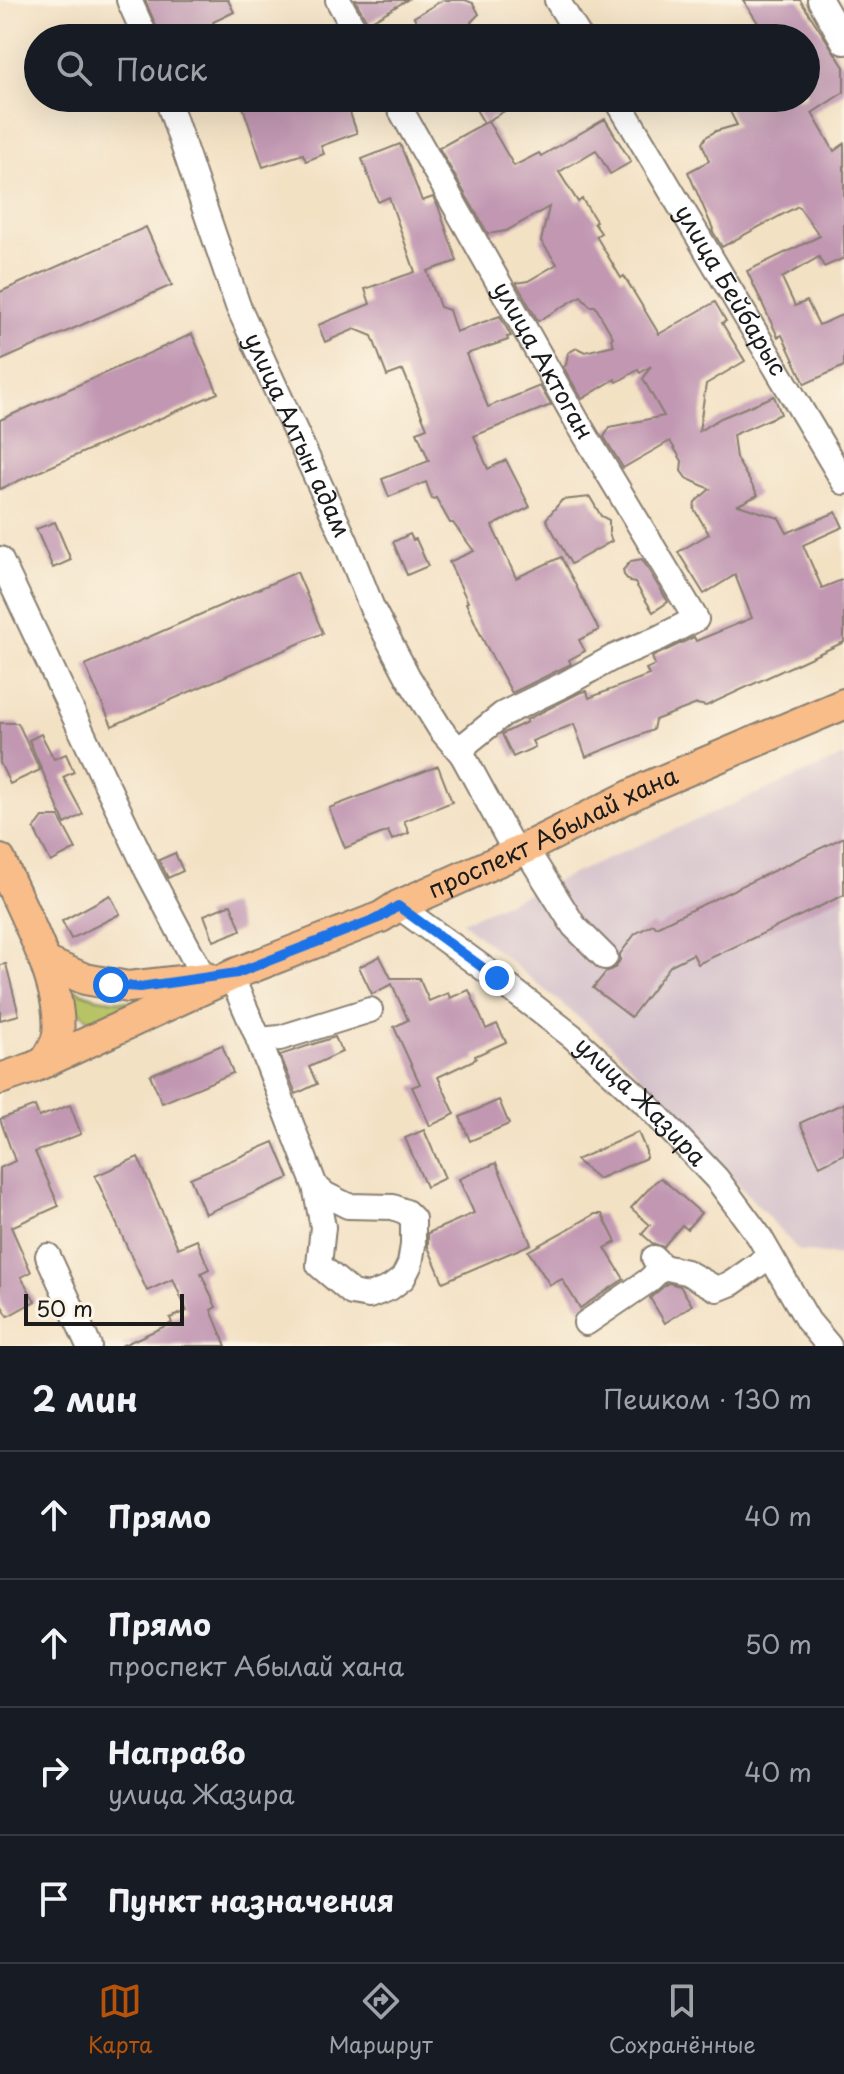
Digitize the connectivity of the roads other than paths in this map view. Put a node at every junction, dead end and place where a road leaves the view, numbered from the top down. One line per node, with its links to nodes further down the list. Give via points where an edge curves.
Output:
1 (129, 0): 5 (street)
2 (338, 0): 6 (street)
3 (557, 0): 7 (street)
4 (820, 0): 8 (street)
5 (140, 24)
6 (351, 24)
7 (572, 24)
8 (844, 42)
9 (172, 112): 15 (street, улица Алтын адам, via 238,306 372,608 441,730)
10 (402, 112): 15 (street, улица Актоган, via 696,619 503,714 467,743)
11 (624, 112): 12 (street, улица Бейбарыс)
12 (844, 482)
13 (0, 559): 21 (street, via 148,872)
14 (844, 704): 16 (main road, проспект Абылай хана, via 650,786)
15 (462, 754): 16 (street, улица Алтын адам)
16 (520, 850): 18 (main road, проспект Абылай хана); 19 (street, улица Алтын адам, via 574,926)
17 (0, 860): 20 (main road)
18 (398, 906): 21 (main road, проспект Абылай хана); 28 (street, улица Жазира, via 572,1036 644,1102 717,1179)
19 (605, 957)
20 (46, 962): 21 (main road, via 85,979 128,987); 24 (main road, via 58,1038)
21 (224, 976): 23 (street); 24 (main road, проспект Абылай хана)
22 (370, 1010): 23 (street)
23 (259, 1040): 26 (street)
24 (45, 1062): 25 (main road, проспект Абылай хана)
25 (0, 1079)
26 (315, 1186): 26 (street, via 348,1206 393,1207 413,1219 410,1264 403,1278 369,1296 352,1293 319,1265 323,1227)
27 (48, 1256): 30 (street)
28 (770, 1256): 29 (street, via 717,1289 658,1262 648,1281); 31 (street, улица Жазира)
29 (586, 1323)
30 (89, 1346)
31 (829, 1346)

